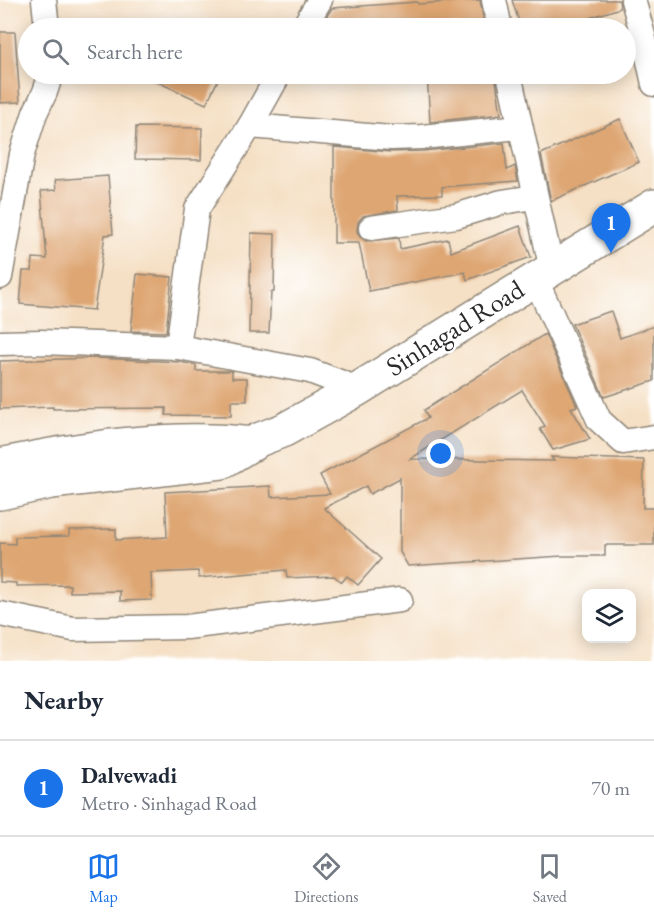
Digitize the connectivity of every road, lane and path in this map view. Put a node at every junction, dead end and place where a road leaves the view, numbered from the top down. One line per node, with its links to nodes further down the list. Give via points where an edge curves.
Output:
1 (44, 0): 5 (street)
2 (320, 0): 6 (street)
3 (494, 0): 7 (street)
4 (633, 0): 11 (street)
5 (46, 18)
6 (309, 18)
7 (498, 18)
8 (48, 84): 18 (street, via 22,154)
9 (273, 84): 12 (street)
10 (511, 84): 13 (street)
11 (654, 84)
12 (250, 126): 13 (street, via 391,138); 20 (street, via 197,209)
13 (519, 127): 14 (street)
14 (535, 197): 16 (street, via 456,216); 17 (street)
15 (654, 206): 17 (main road, Sinhagad Road)
16 (371, 228)
17 (544, 274): 21 (main road, Sinhagad Road); 22 (street, via 599,420 623,442)
18 (0, 277)
19 (0, 343): 20 (street)
20 (178, 346): 21 (street, via 310,371)
21 (358, 389): 23 (main road, Sinhagad Road)
22 (654, 437)
23 (253, 444): 24 (main road, via 217,439 169,441 90,449); 25 (main road, Sinhagad Road, via 222,462 51,482)
24 (0, 465)
25 (0, 493)
26 (400, 600): 27 (street, via 187,627 73,629)
27 (0, 614)

